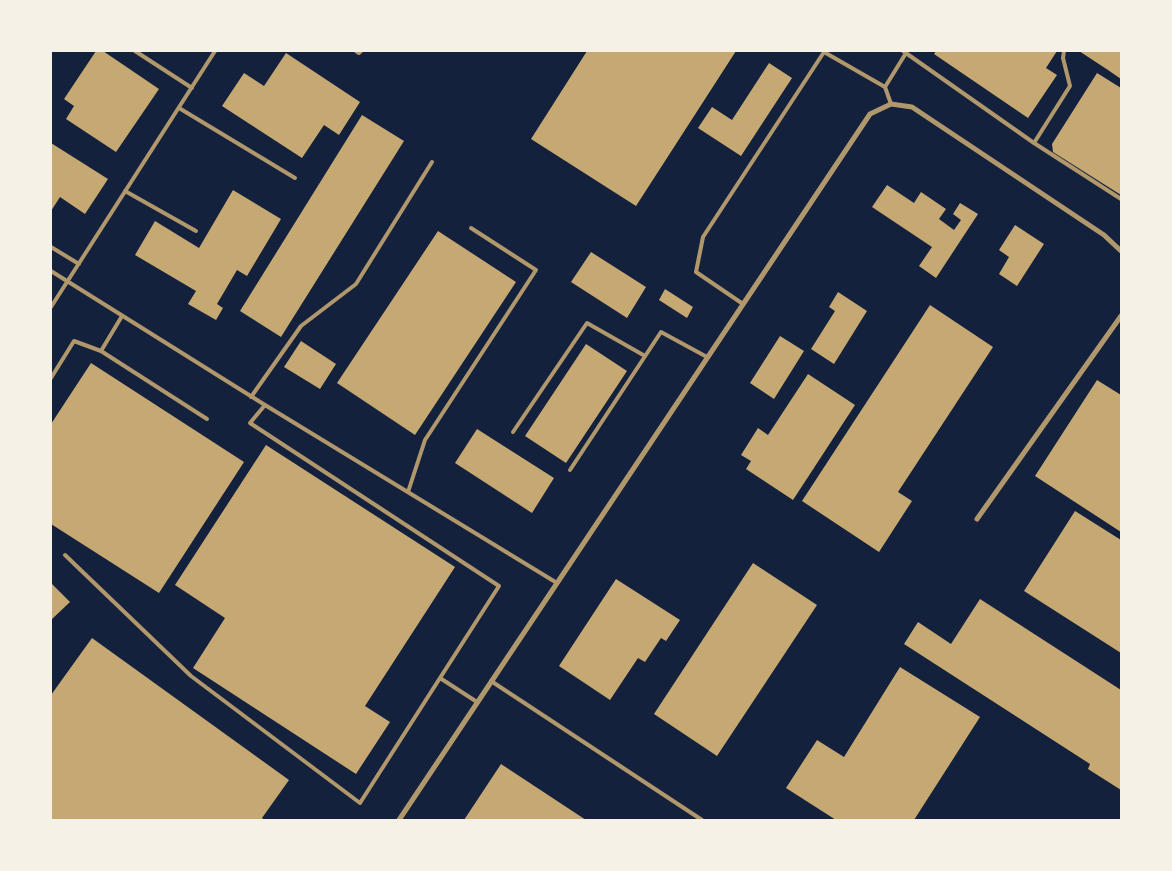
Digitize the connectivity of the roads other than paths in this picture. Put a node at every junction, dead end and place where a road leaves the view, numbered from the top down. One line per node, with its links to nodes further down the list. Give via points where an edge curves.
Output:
1 (134, 51): 8 (lane)
2 (215, 51): 8 (lane)
3 (356, 51): 4 (lane)
4 (360, 51)
5 (1064, 51): 11 (lane, via 1070,86)
6 (905, 52): 7 (lane); 11 (lane)
7 (885, 87): 9 (lane); 23 (lane, via 824,52 713,221 703,237 696,272)
8 (192, 88): 10 (lane)
9 (891, 104): 19 (street, via 912,107 1104,235); 23 (street, via 870,114)
10 (179, 108): 13 (lane); 14 (lane)
11 (1034, 143): 15 (lane)
12 (432, 162): 31 (lane, via 356,284 301,326)
13 (295, 178)
14 (126, 191): 17 (lane); 20 (lane)
15 (1121, 199)
16 (470, 228): 36 (lane, via 536,270 425,440)
17 (196, 231)
18 (51, 247): 20 (lane)
19 (1121, 251)
20 (79, 264): 22 (lane)
21 (51, 271): 22 (lane)
22 (67, 282): 24 (lane); 25 (lane)
23 (743, 304): 29 (street)
24 (51, 307)
25 (122, 316): 27 (lane); 31 (lane)
26 (1121, 316): 37 (street)
27 (101, 351): 30 (lane, via 74,341); 33 (lane)
28 (645, 356): 29 (lane, via 661,332); 34 (lane, via 587,323); 35 (lane)
29 (707, 357): 39 (street)
30 (51, 378)
31 (251, 397): 32 (lane)
32 (265, 405): 36 (lane); 40 (lane, via 250,423 499,586)
33 (207, 419)
34 (512, 432)
35 (570, 470)
36 (408, 492): 39 (lane)
37 (977, 520)
38 (65, 555): 40 (lane, via 191,676 360,803)
39 (557, 583): 41 (street)
40 (440, 678): 42 (lane)
41 (491, 681): 42 (street); 44 (lane)
42 (477, 702): 43 (street)
43 (399, 820)
44 (702, 820)

